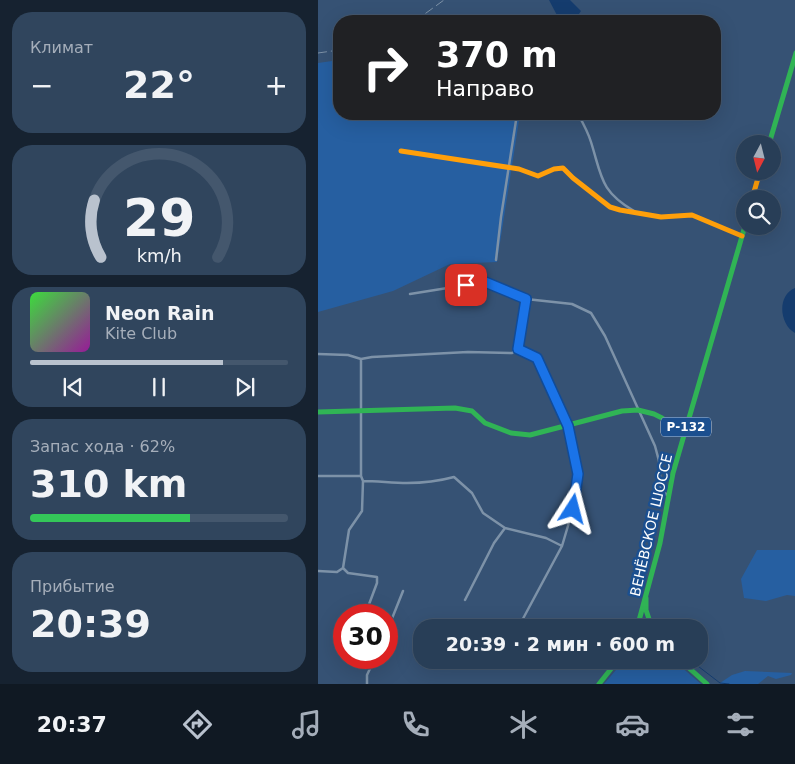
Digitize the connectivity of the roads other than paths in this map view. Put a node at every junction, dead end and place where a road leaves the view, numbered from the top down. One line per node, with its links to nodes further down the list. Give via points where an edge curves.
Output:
1 (796, 53): 2 (street)
2 (789, 75): 3 (street); 6 (street)
3 (796, 77)
4 (516, 120): 8 (street)
5 (581, 120): 9 (street, via 605,186)
6 (771, 135)
7 (401, 151): 8 (street)
8 (509, 167): 9 (street, via 538,176 563,168 610,207); 11 (street)
9 (636, 212): 10 (street, via 660,217 692,215)
10 (742, 236): 21 (street, ВЕНЁВСКОЕ ШОССЕ / Р-132)
11 (496, 260)
12 (410, 294): 13 (street, via 485,282)
13 (526, 299): 14 (street); 17 (street, via 572,304 591,313 605,336)
14 (518, 349): 16 (street, via 512,353 468,352); 20 (street, via 537,358)
15 (318, 354): 16 (street)
16 (361, 359): 18 (street)
17 (638, 410): 20 (street, via 622,411); 21 (street, via 662,418); 25 (street, via 655,446 661,489)
18 (362, 411): 19 (street); 20 (street, via 455,408 472,411 485,423 511,433 530,435); 23 (street)
19 (318, 412)
20 (568, 426): 27 (street, via 578,474 573,509)
21 (684, 435): 25 (street, ВЕНЁВСКОЕ ШОССЕ / Р-132)
22 (318, 476): 23 (street)
23 (361, 476): 24 (street)
24 (363, 481): 26 (street, via 407,483 454,477 472,494 483,513); 28 (street, via 362,511 349,530)
25 (668, 496): 31 (street, ВЕНЁВСКОЕ ШОССЕ / Р-132, via 665,521)
26 (504, 528): 27 (street, via 546,538); 32 (street)
27 (562, 546): 35 (street)
28 (343, 568): 29 (street, via 337,572); 33 (street, via 348,573 377,577)
29 (318, 571)
30 (403, 591): 34 (street)
31 (646, 594): 36 (street, ВЕНЁВСКОЕ ШОССЕ / Р-132); 37 (street)
32 (465, 600)
33 (368, 604)
34 (398, 604)
35 (523, 619)
36 (639, 619)
37 (648, 619)
38 (370, 669): 41 (street)
39 (611, 669): 42 (street)
40 (690, 669): 43 (street)
41 (367, 684)
42 (599, 684)
43 (707, 684)

